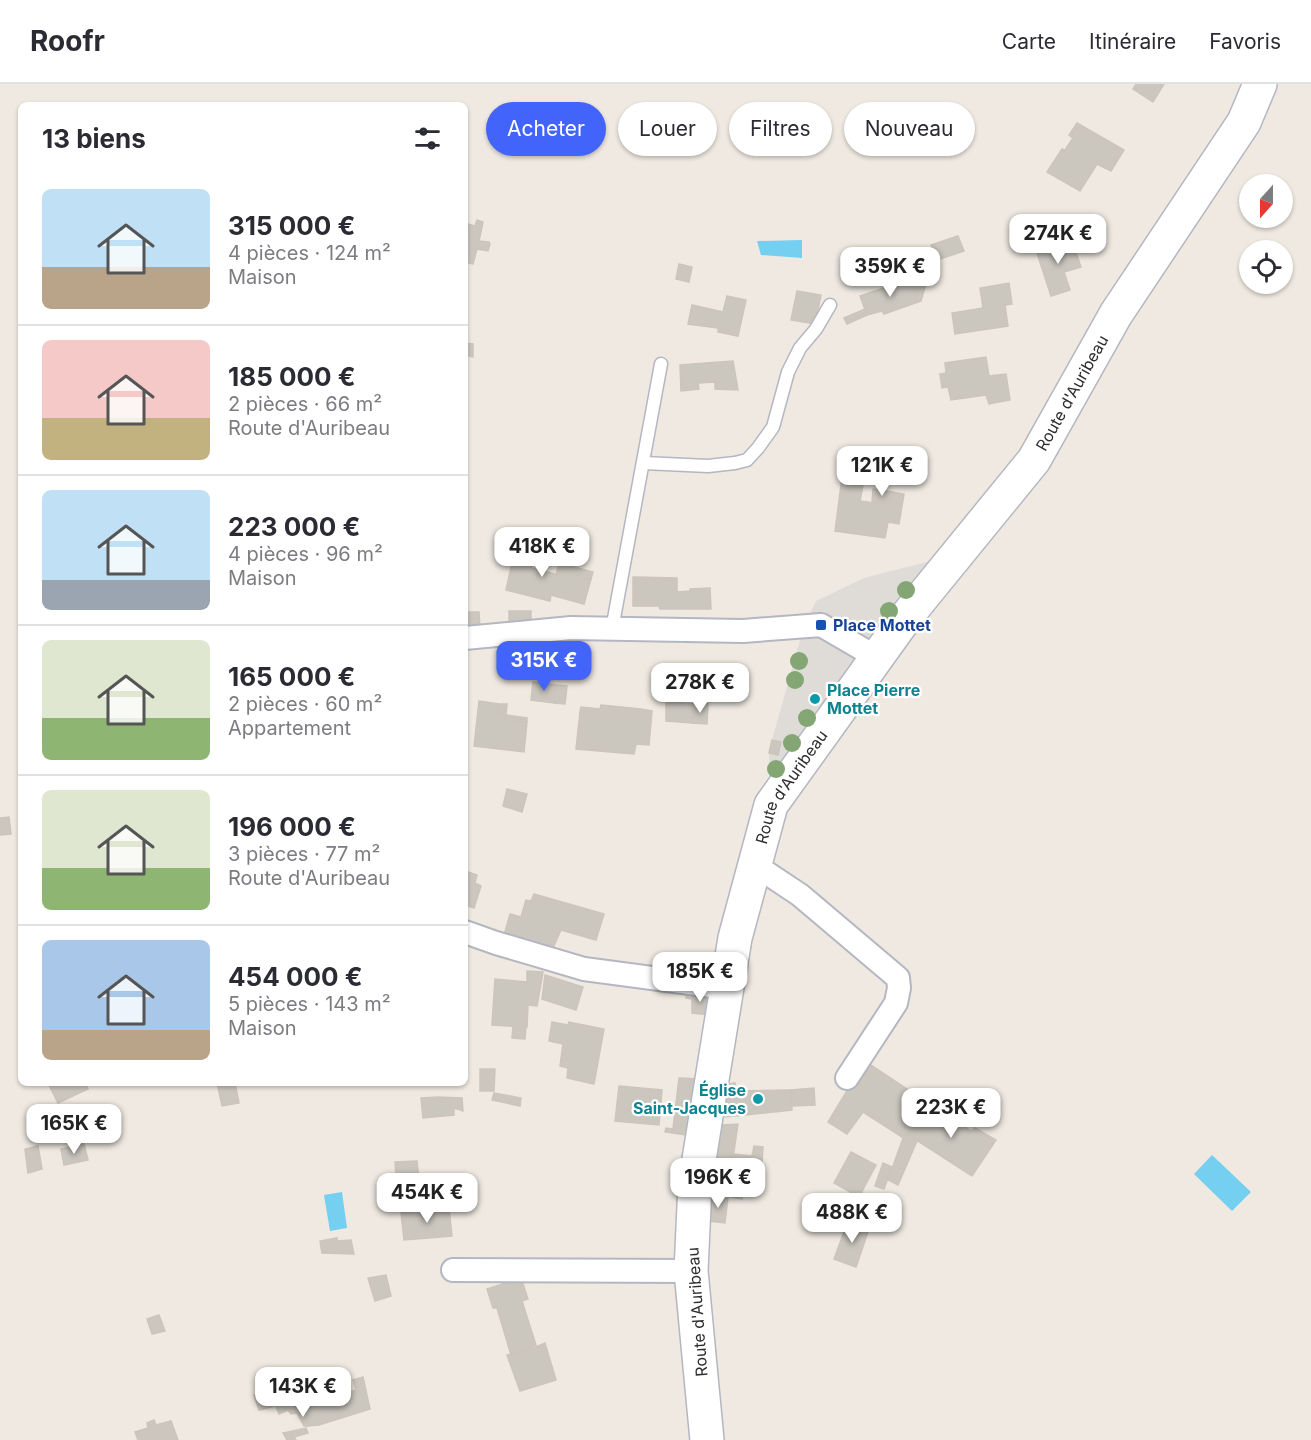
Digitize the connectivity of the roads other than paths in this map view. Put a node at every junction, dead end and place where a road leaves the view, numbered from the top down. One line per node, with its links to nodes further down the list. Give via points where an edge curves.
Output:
1 (1260, 84): 7 (street, Route d'Auribeau, via 1244,122 1116,314 1034,460)
2 (830, 305): 4 (lane, via 788,372 772,427 747,460 708,466)
3 (661, 364): 4 (lane)
4 (644, 463): 5 (lane)
5 (612, 629): 6 (street, via 571,628); 7 (street, via 743,631 821,625)
6 (468, 638)
7 (876, 657): 8 (street, Route d'Auribeau, via 771,805)
8 (755, 865): 10 (street, Route d'Auribeau, via 735,938); 11 (street, via 800,895 898,978 896,1003)
9 (468, 933): 10 (street, via 584,969)
10 (727, 987): 13 (street, Route d'Auribeau, via 695,1184)
11 (847, 1078)
12 (453, 1270): 13 (street)
13 (691, 1271): 14 (street, Route d'Auribeau)
14 (707, 1440)

